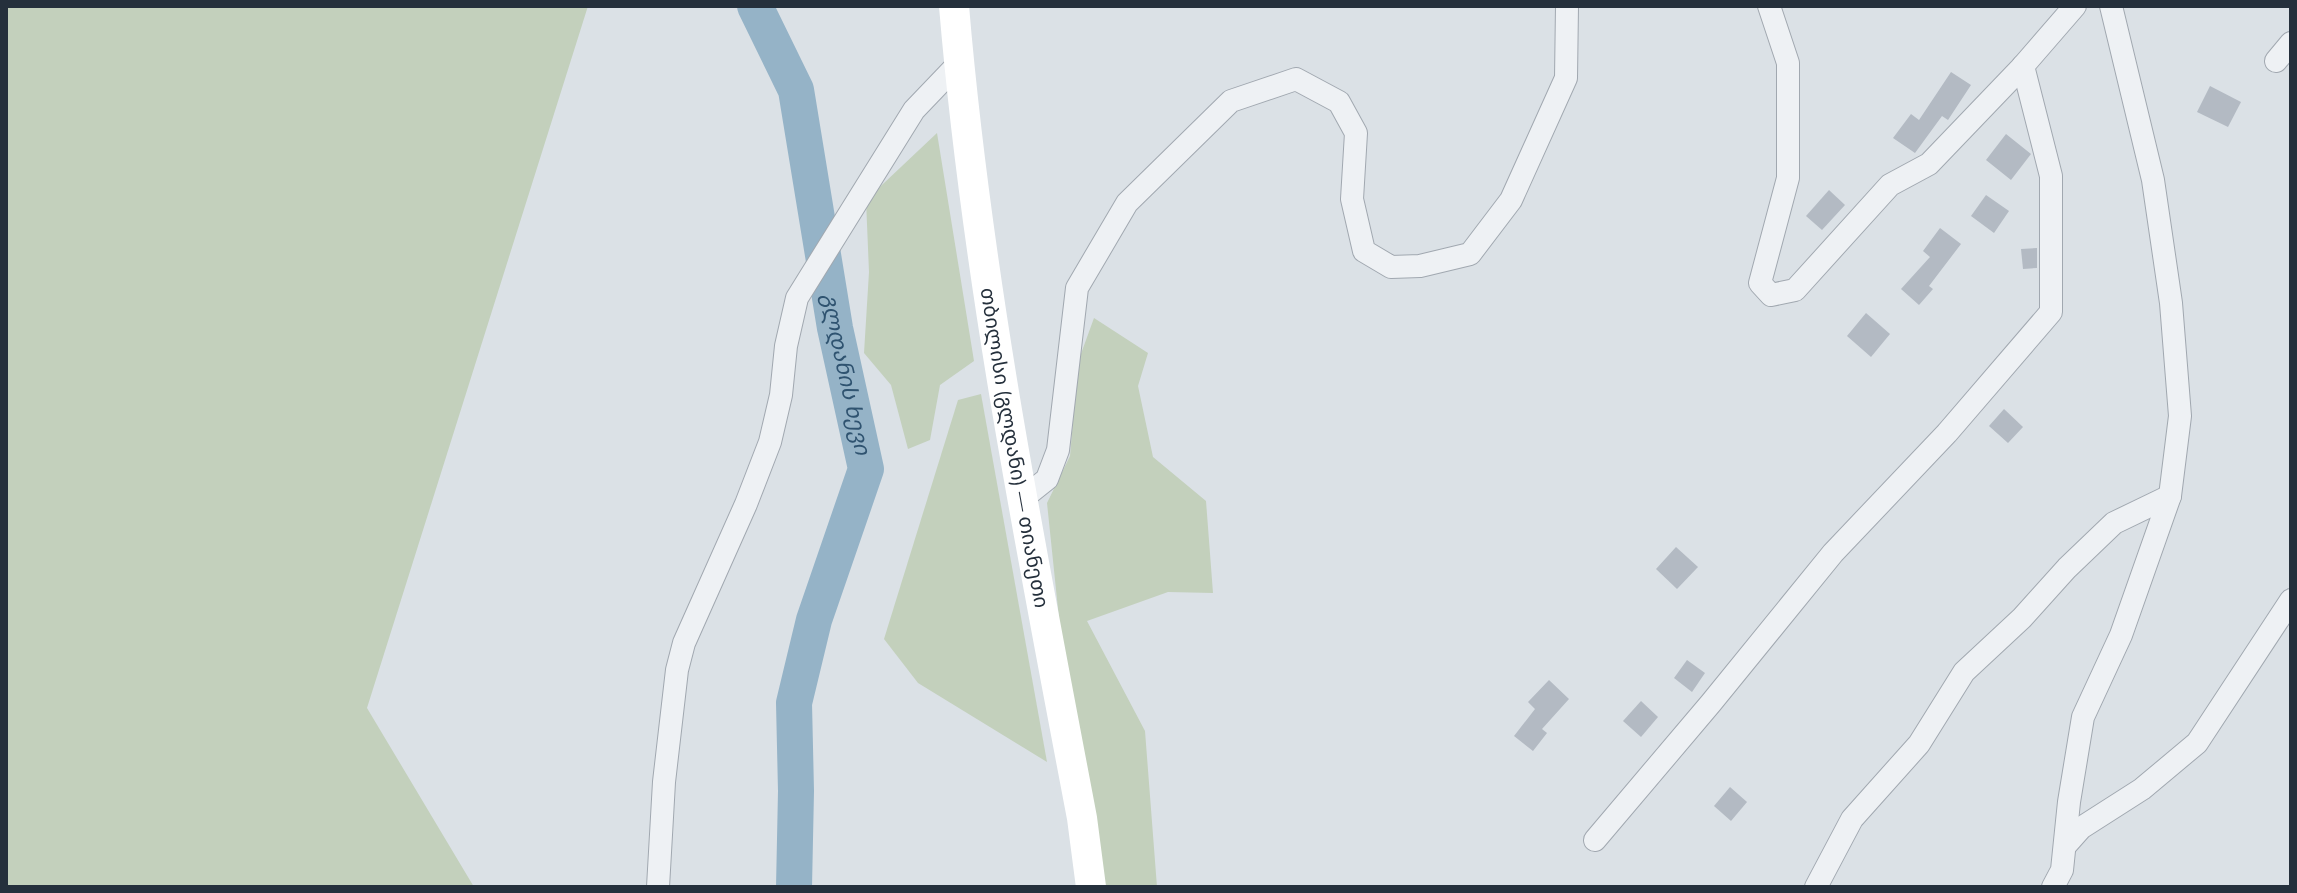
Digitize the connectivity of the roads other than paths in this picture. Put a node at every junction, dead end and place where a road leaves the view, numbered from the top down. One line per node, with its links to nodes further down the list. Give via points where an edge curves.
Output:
1 (954, 6): 8 (main road, თბილისი (გლდანი) — თიანეთი)
2 (1567, 6): 11 (street, via 1566,78 1511,200 1470,254 1391,267 1364,251 1352,199 1356,133 1339,102 1296,79 1231,101 1127,203 1077,288 1058,450 1047,479)
3 (1769, 6): 9 (street, via 1788,63 1788,178 1760,283 1771,295 1795,290 1890,185 1929,164)
4 (2075, 6): 9 (street)
5 (2111, 6): 10 (street, via 2153,180 2171,303 2180,416)
6 (2291, 43): 7 (street)
7 (2276, 61)
8 (959, 63): 11 (main road, თბილისი (გლდანი) — თიანეთი); 15 (street, via 914,110 797,298 770,442 677,670)
9 (2023, 66): 13 (street, via 2051,176 2051,312 1947,433 1833,553)
10 (2170, 496): 14 (street, via 2121,635 2083,717); 17 (street, via 2114,523 1964,672 1919,744 1852,819)
11 (1022, 499): 16 (main road, თბილისი (გლდანი) — თიანეთი)
12 (2291, 600): 14 (street, via 2197,743 2142,789 2081,828)
13 (1595, 840)
14 (2065, 846): 18 (street)
15 (658, 887)
16 (1091, 887)
17 (1816, 887)
18 (2053, 887)

